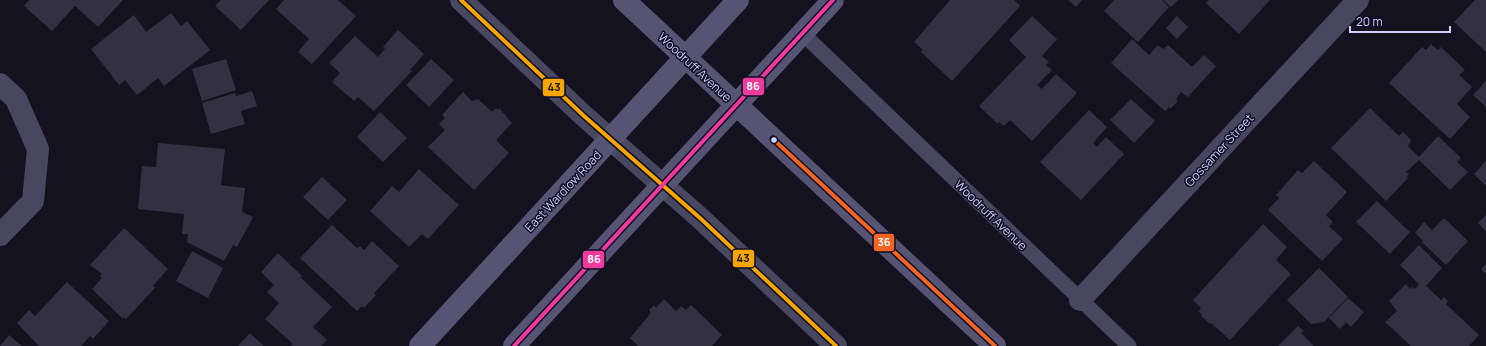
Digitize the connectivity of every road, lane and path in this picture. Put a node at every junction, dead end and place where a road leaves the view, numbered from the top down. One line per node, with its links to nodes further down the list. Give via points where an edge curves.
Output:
1 (461, 0): 10 (street)
2 (624, 0): 7 (main road, Woodruff Avenue)
3 (738, 0): 7 (main road, East Wardlow Road)
4 (833, 0): 6 (main road)
5 (1358, 0): 13 (street, Gossamer Street)
6 (802, 33): 9 (main road); 13 (lane, Woodruff Avenue)
7 (685, 57): 9 (main road, Woodruff Avenue); 10 (main road, East Wardlow Road)
8 (0, 84): 12 (street, via 16,100 38,149 33,201)
9 (736, 105): 11 (main road); 17 (main road, Woodruff Avenue)
10 (611, 140): 11 (street); 14 (main road, East Wardlow Road)
11 (663, 185): 15 (main road); 16 (street)
12 (0, 235)
13 (1080, 300): 18 (lane, Woodruff Avenue)
14 (420, 346)
15 (514, 346)
16 (836, 346)
17 (995, 346)
18 (1129, 346)

